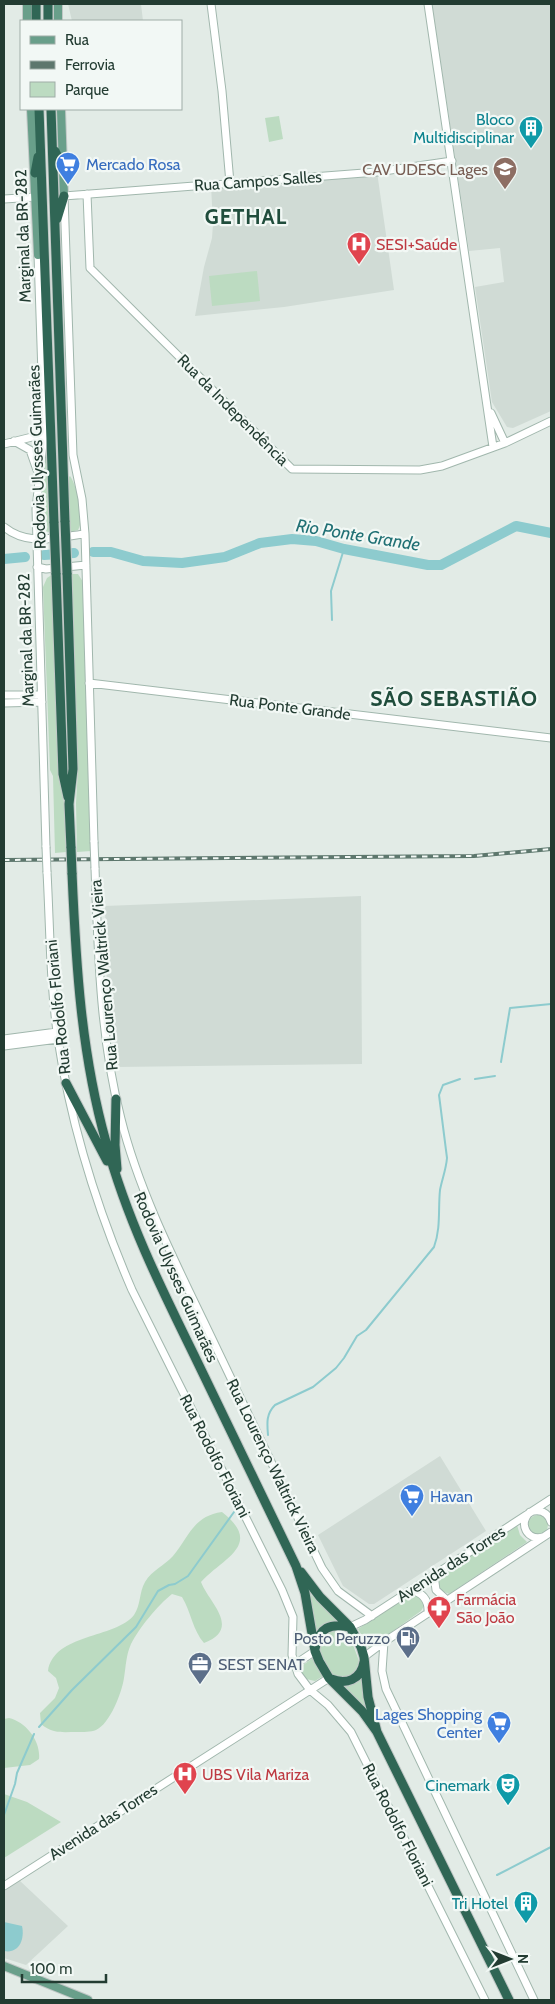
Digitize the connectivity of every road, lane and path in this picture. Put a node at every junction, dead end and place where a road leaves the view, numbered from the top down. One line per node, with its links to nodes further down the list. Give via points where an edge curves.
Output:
1 (27, 4): 7 (main road)
2 (36, 4): 8 (highway)
3 (48, 4): 9 (highway)
4 (58, 4): 10 (main road)
5 (211, 4): 20 (main road)
6 (428, 4): 17 (main road)
7 (27, 20)
8 (36, 20)
9 (48, 20)
10 (58, 20)
11 (32, 110): 19 (main road, Marginal da BR-282)
12 (40, 110): 15 (highway, Rodovia Ulysses Guimarães)
13 (51, 110): 16 (highway, Rodovia Ulysses Guimarães)
14 (61, 110): 18 (main road)
15 (41, 140): 19 (highway); 27 (highway, Rodovia Ulysses Guimarães)
16 (53, 148): 18 (highway); 25 (highway, Rodovia Ulysses Guimarães)
17 (452, 162): 20 (main road, Rua Campos Salles, via 377,172); 28 (main road)
18 (63, 168): 22 (main road)
19 (35, 173): 23 (main road, Marginal da BR-282)
20 (230, 183): 21 (main road, Rua Campos Salles)
21 (87, 194): 22 (main road, Rua Campos Salles); 34 (main road, Rua da Independência, via 90,268 292,469 420,470 442,466)
22 (64, 196): 25 (highway); 37 (main road, via 73,455)
23 (36, 197): 24 (main road); 26 (main road, Marginal da BR-282)
24 (4, 199)
25 (55, 227): 46 (highway, Rodovia Ulysses Guimarães, bridge, via 72,769)
26 (38, 255): 27 (highway); 30 (main road, Marginal da BR-282)
27 (46, 288): 46 (highway, Rodovia Ulysses Guimarães, bridge, via 63,774)
28 (488, 405): 32 (main road); 34 (main road)
29 (551, 421): 32 (main road, Rua da Independência)
30 (44, 434): 31 (main road); 35 (main road, Marginal da BR-282)
31 (14, 441): 33 (main road); 35 (main road, via 30,450)
32 (505, 443): 34 (main road, Rua da Independência)
33 (4, 444)
34 (493, 447)
35 (38, 476): 38 (main road, Marginal da BR-282)
36 (4, 527): 38 (main road, via 14,535)
37 (85, 534): 38 (main road); 39 (main road)
38 (36, 540): 40 (main road, Marginal da BR-282)
39 (86, 565): 40 (main road); 41 (main road)
40 (37, 567): 43 (main road, Marginal da BR-282)
41 (89, 683): 45 (main road, Rua Ponte Grande); 52 (main road, Rua Lourenço Waltrick Vieira, bridge, via 102,1001)
42 (4, 695): 43 (main road)
43 (41, 699): 44 (main road); 47 (main road, Marginal da BR-282, bridge)
44 (4, 703)
45 (551, 738)
46 (69, 804): 53 (highway, Rodovia Ulysses Guimarães, bridge, via 82,1031)
47 (47, 872): 48 (main road, Rua Rodolfo Floriani)
48 (58, 1035): 49 (main road); 50 (main road); 51 (main road, Rua Rodolfo Floriani)
49 (4, 1039)
50 (4, 1046)
51 (66, 1082): 53 (highway); 71 (main road, Rua Rodolfo Floriani, via 90,1178 122,1266 290,1608 294,1626)
52 (116, 1099): 54 (highway, via 117,1161); 66 (main road, Rua Lourenço Waltrick Vieira, via 130,1152 171,1252 322,1568 338,1591)
53 (116, 1179): 54 (highway, Rodovia Ulysses Guimarães)
54 (126, 1206): 61 (highway, Rodovia Ulysses Guimarães, via 153,1271)
55 (551, 1499): 56 (main road, Avenida das Torres)
56 (530, 1512): 57 (main road, via 544,1512); 60 (main road, via 525,1520 527,1533 534,1538); 62 (main road, Avenida das Torres)
57 (551, 1522)
58 (551, 1528): 60 (main road)
59 (551, 1532): 60 (main road, Avenida das Torres)
60 (543, 1538): 64 (main road, Avenida das Torres)
61 (296, 1566): 67 (highway, Rodovia Ulysses Guimarães, via 320,1597); 69 (highway, Rodovia Ulysses Guimarães, via 305,1594)
62 (434, 1575): 63 (main road, Avenida das Torres); 64 (main road, via 436,1590)
63 (411, 1590): 65 (main road, via 425,1597); 66 (main road, Avenida das Torres)
64 (448, 1600): 65 (main road, Avenida das Torres)
65 (428, 1613): 68 (main road, Avenida das Torres)
66 (372, 1616): 67 (main road, Avenida das Torres)
67 (350, 1627): 69 (highway, via 330,1626 322,1631); 70 (highway, Rodovia Ulysses Guimarães)
68 (384, 1642): 70 (main road, Avenida das Torres); 80 (main road, via 382,1671 386,1689)
69 (315, 1651): 71 (main road); 72 (highway, Rodovia Ulysses Guimarães)
70 (364, 1657): 72 (highway, via 358,1676 350,1681); 74 (highway, Rodovia Ulysses Guimarães, via 368,1697)
71 (294, 1665): 73 (main road, Rua Rodolfo Floriani)
72 (330, 1678): 73 (main road, Avenida das Torres); 74 (highway, Rodovia Ulysses Guimarães)
73 (310, 1690): 75 (main road, Avenida das Torres); 78 (main road, Rua Rodolfo Floriani, via 351,1732)
74 (377, 1732): 79 (highway, Rodovia Ulysses Guimarães)
75 (4, 1886)
76 (4, 1966): 77 (main road)
77 (88, 2000)
78 (486, 2000)
79 (509, 2000)
80 (534, 2000)

